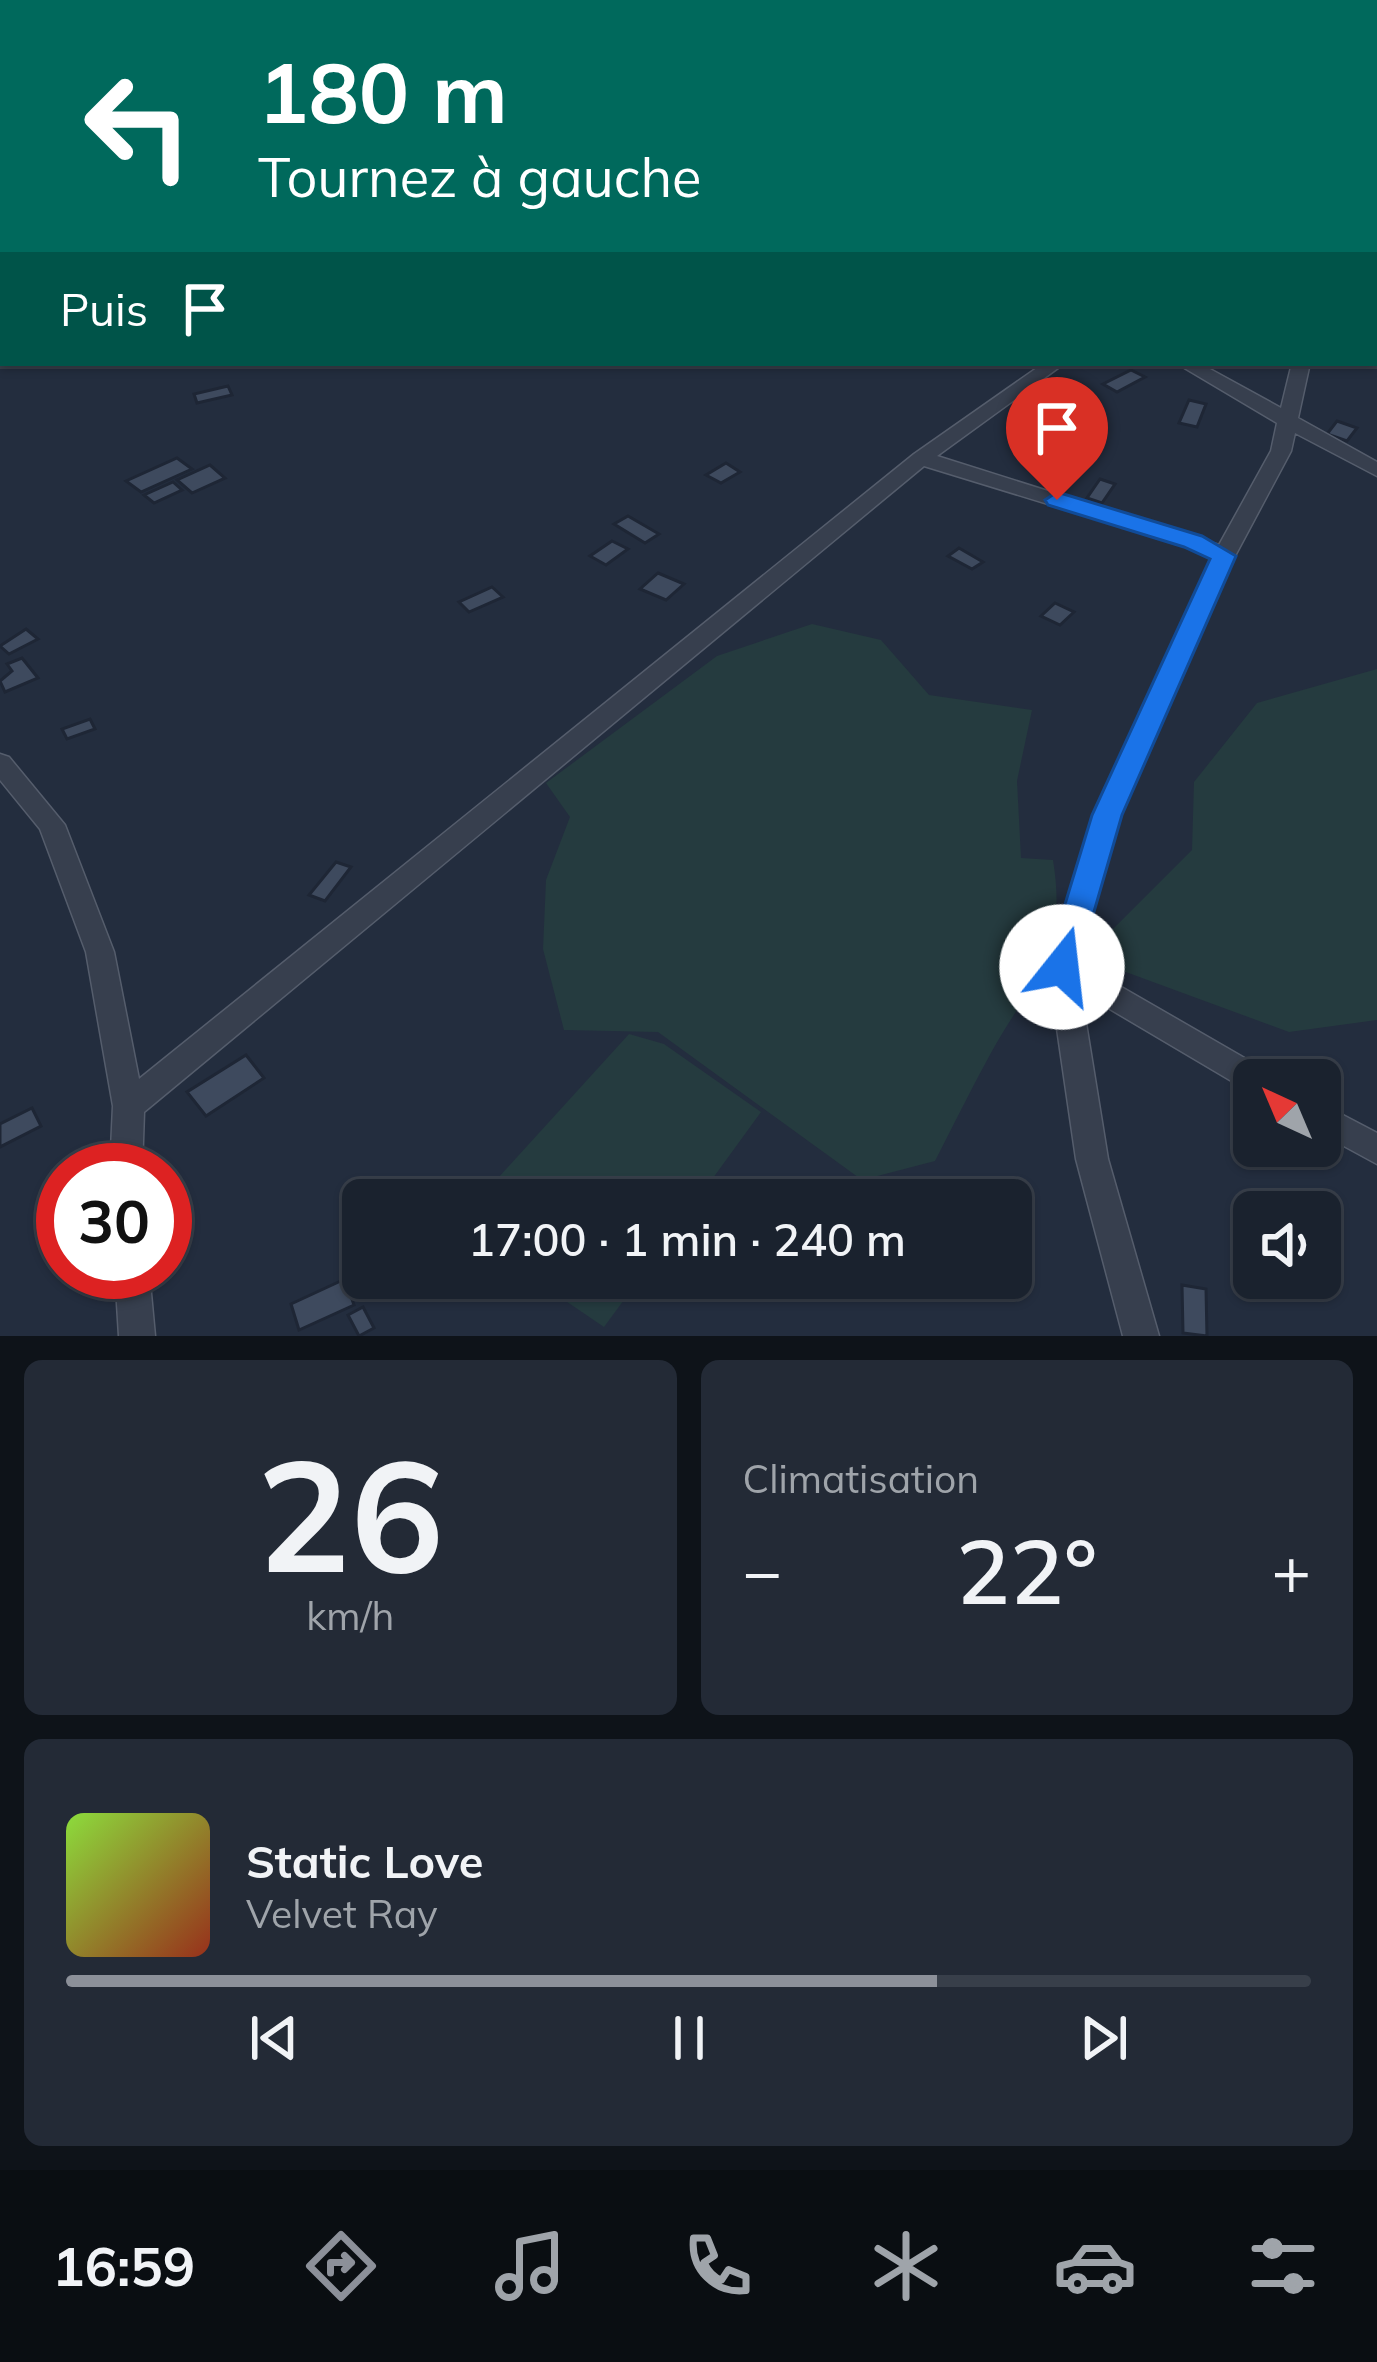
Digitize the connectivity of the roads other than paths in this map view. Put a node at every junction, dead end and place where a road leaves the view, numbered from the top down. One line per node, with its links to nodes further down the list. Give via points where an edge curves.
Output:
1 (1052, 366): 5 (street)
2 (1191, 366): 4 (street)
3 (1300, 366): 4 (street)
4 (1289, 418): 6 (street); 7 (street, via 1281,452)
5 (921, 458): 7 (street); 11 (street)
6 (1377, 470)
7 (1224, 556): 9 (street, via 1107,815)
8 (0, 764): 11 (street, via 52,825 100,952)
9 (1062, 967): 10 (street); 17 (street, via 1092,1160)
10 (1233, 1067)
11 (129, 1106): 13 (street)
12 (1341, 1129): 14 (street)
13 (128, 1143)
14 (1377, 1150)
15 (134, 1299): 16 (street)
16 (137, 1336)
17 (1141, 1336)

